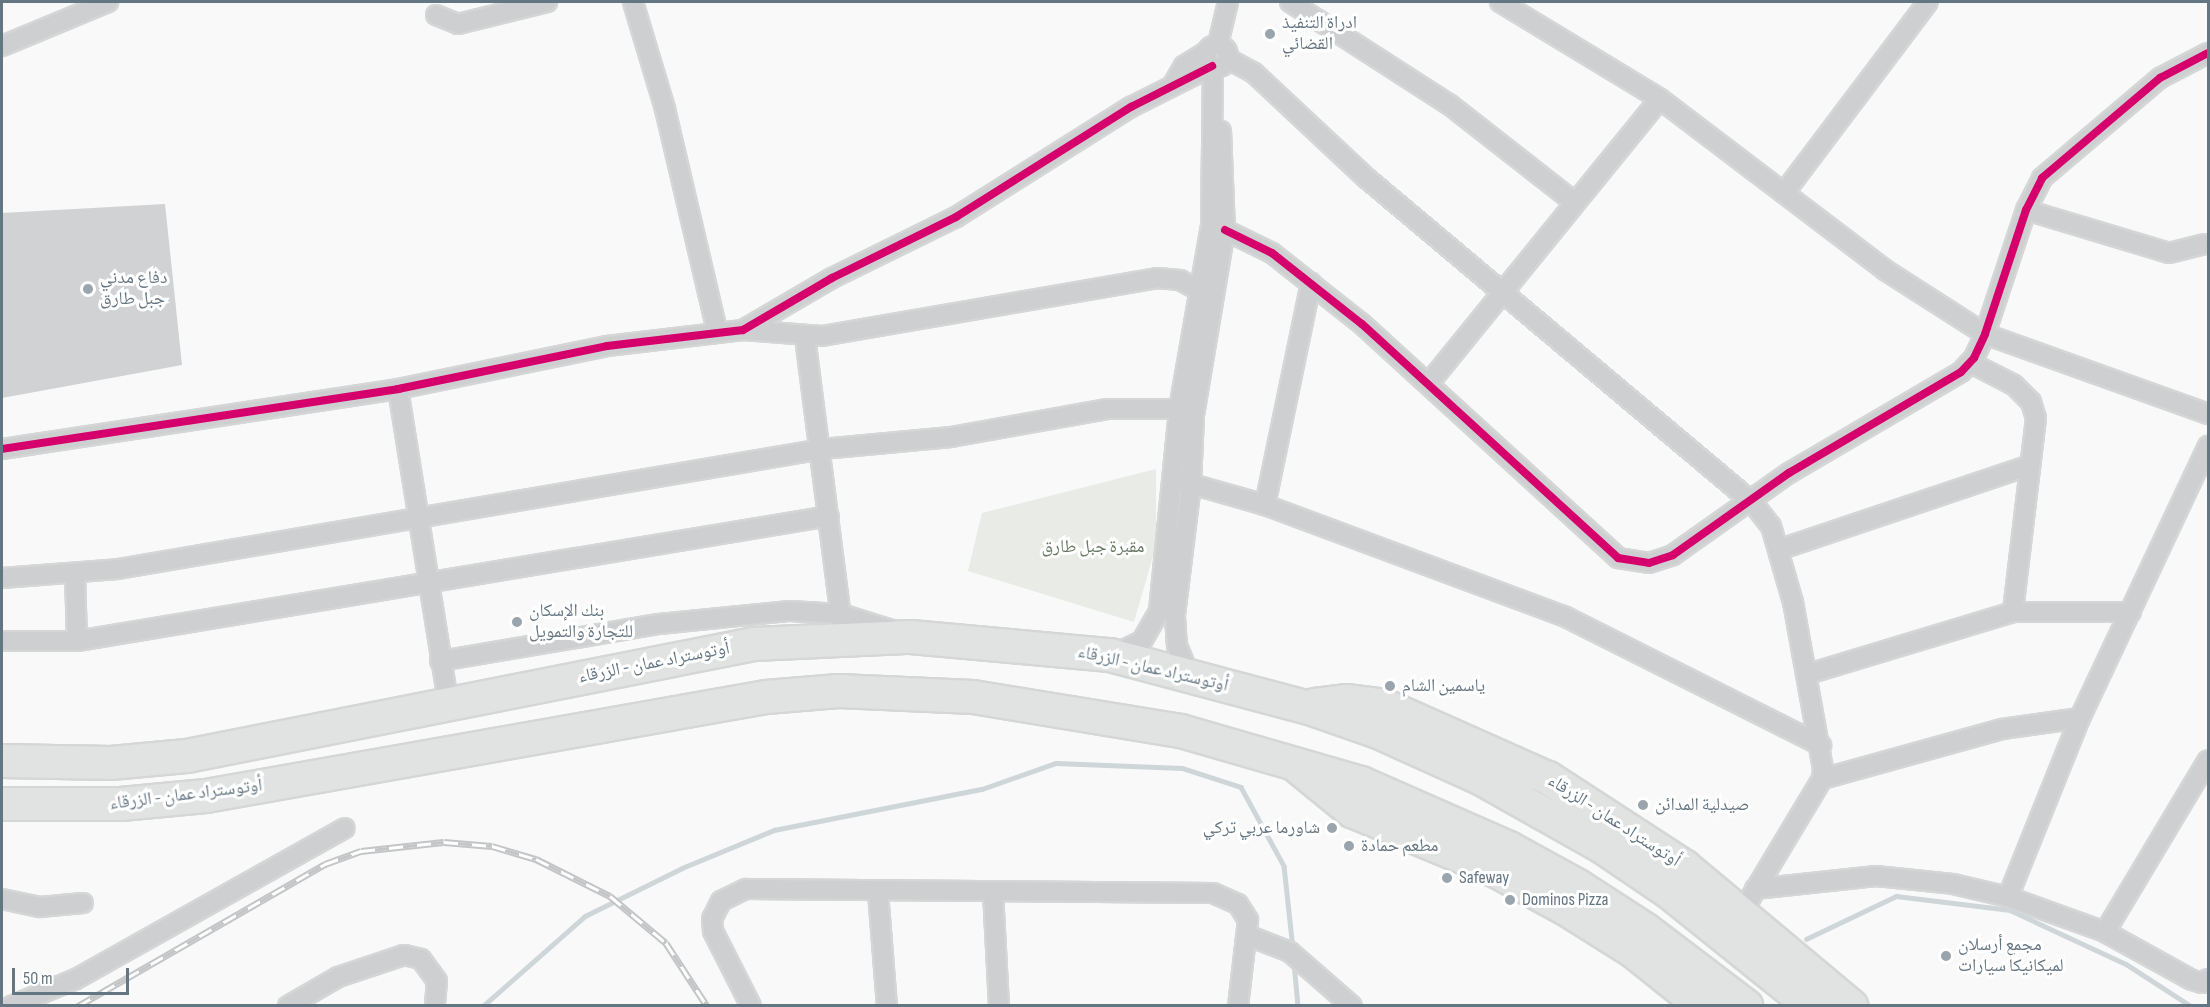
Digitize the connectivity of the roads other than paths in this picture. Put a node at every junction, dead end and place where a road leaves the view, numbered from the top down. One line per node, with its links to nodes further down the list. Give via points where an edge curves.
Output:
1 (108, 2): 9 (street)
2 (547, 2): 8 (street, via 458,24)
3 (633, 2): 21 (street, via 665,109)
4 (1228, 2): 11 (street)
5 (1290, 2): 14 (street, via 1450,105)
6 (1500, 2): 12 (street)
7 (1928, 2): 13 (street)
8 (436, 15)
9 (2, 46)
10 (2208, 53): 15 (street, via 2160,78 2078,143 2043,178)
11 (1217, 59): 16 (street); 19 (street, via 1211,226); 20 (street, via 1254,73 1364,176); 22 (street, via 1191,80 1174,83 957,218 832,278)
12 (1660, 99): 13 (street); 14 (street)
13 (1784, 194): 23 (street, via 1886,270)
14 (1573, 201): 20 (street)
15 (2026, 210): 17 (street, via 2169,253); 23 (street)
16 (1225, 230): 18 (street, via 1272,253); 34 (street)
17 (2204, 244)
18 (1311, 283): 26 (street); 36 (street)
19 (1200, 291): 24 (street, via 1180,280 1157,278); 28 (street)
20 (1502, 292): 26 (street); 35 (street)
21 (717, 330): 22 (street); 27 (street, via 597,348)
22 (742, 330): 24 (street)
23 (1985, 334): 25 (street); 29 (street)
24 (805, 337): 32 (street)
25 (1971, 363): 33 (street, via 2014,385 2031,402 2036,418); 35 (street, via 1951,380 1789,473)
26 (1429, 383): 35 (street, via 1550,498 1629,563 1649,563 1673,555)
27 (398, 389): 31 (street); 37 (street)
28 (1179, 410): 32 (street, via 1107,409 951,436); 34 (street)
29 (2208, 414)
30 (2208, 446): 44 (street)
31 (2, 449)
32 (822, 449): 37 (street); 38 (street)
33 (2030, 465): 39 (street); 43 (street)
34 (1183, 481): 36 (street); 48 (street, via 1159,611 1142,641); 51 (street, via 1175,631)
35 (1752, 502): 39 (street, via 1771,526)
36 (1265, 505): 55 (street, via 1564,616)
37 (421, 515): 40 (street); 42 (street)
38 (829, 516): 42 (street); 45 (street)
39 (1781, 549): 50 (street)
40 (75, 574): 41 (street); 47 (street)
41 (2, 578)
42 (431, 582): 47 (street); 49 (street)
43 (2013, 612): 44 (street); 50 (street)
44 (2131, 612): 54 (street)
45 (843, 626): 48 (highway, أوتوستراد عمان - الزرقاء, via 911,637); 49 (street, via 790,611 723,616); 52 (highway, أوتوستراد عمان - الزرقاء)
46 (2, 641): 47 (street)
47 (77, 641)
48 (1110, 656): 51 (highway, أوتوستراد عمان - الزرقاء)
49 (441, 661): 52 (street)
50 (1808, 674): 55 (street)
51 (1189, 675): 53 (highway, أوتوستراد عمان - الزرقاء)
52 (449, 706): 57 (highway, أوتوستراد عمان - الزرقاء, via 187,756 111,763)
53 (1306, 707): 58 (highway, أوتوستراد عمان - الزرقاء, via 1346,701 1386,706); 61 (highway, أوتوستراد عمان - الزرقاء, via 1429,754)
54 (2080, 718): 59 (street, via 2002,729); 66 (street)
55 (1821, 746): 59 (street)
56 (2208, 760): 70 (street)
57 (2, 761)
58 (1548, 778): 61 (highway); 68 (highway, أوتوستراد عمان - الزرقاء, via 1685,867)
59 (1822, 779): 68 (street)
60 (2, 804): 63 (highway, أوتوستراد عمان - الزرقاء, via 121,804 206,796 766,697 839,691 973,697 1061,708 1181,731 1292,759 1361,783)
61 (1532, 806): 83 (highway, أوتوستراد عمان - الزرقاء, via 1669,892)
62 (345, 828): 75 (street, via 76,979)
63 (1502, 859): 74 (highway, أوتوستراد عمان - الزرقاء, via 1633,951); 82 (highway, أوتوستراد عمان - الزرقاء, via 1646,930)
64 (878, 892): 65 (street); 78 (street, via 746,889 721,901 712,919 712,930); 79 (street)
65 (993, 892): 71 (street, via 1207,892 1228,898 1245,910); 80 (street)
66 (2008, 897): 68 (street, via 1953,884 1876,876); 70 (street)
67 (2, 899): 69 (street, via 40,907)
68 (1749, 901): 84 (highway, أوتوستراد عمان - الزرقاء)
69 (83, 903)
70 (2105, 932): 72 (street)
71 (1249, 936): 73 (street, via 1290,952); 81 (street)
72 (2206, 983)
73 (1345, 1003)
74 (1696, 1003)
75 (11, 1005)
76 (288, 1005): 77 (street, via 339,977 404,955 421,959 437,981)
77 (435, 1005)
78 (751, 1005)
79 (886, 1005)
80 (999, 1005)
81 (1238, 1005)
82 (1746, 1005)
83 (1811, 1005)
84 (1851, 1005)

